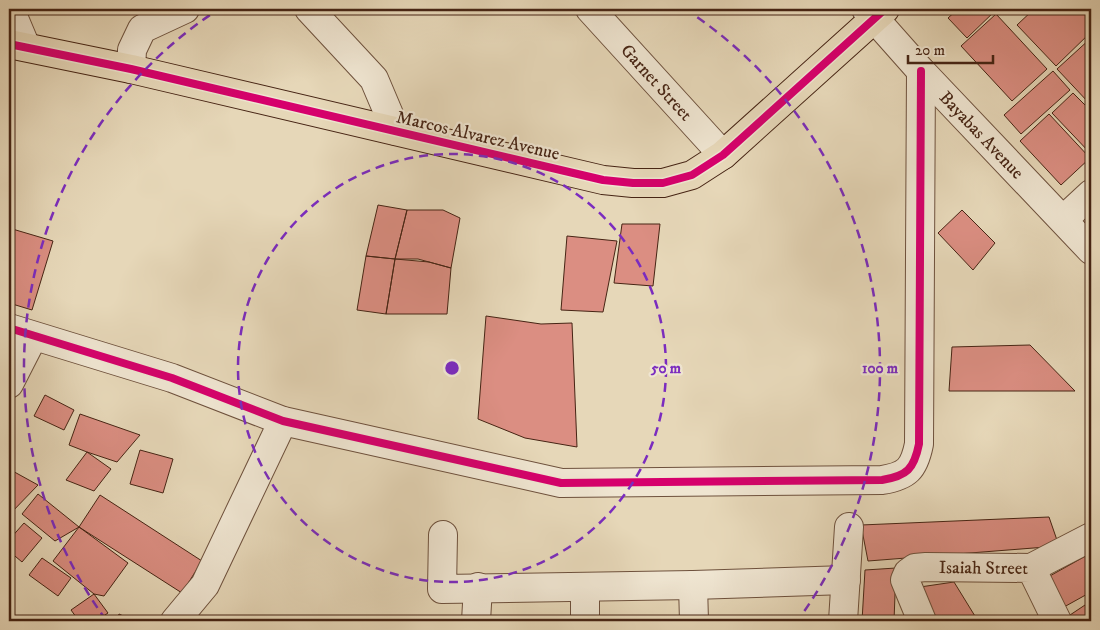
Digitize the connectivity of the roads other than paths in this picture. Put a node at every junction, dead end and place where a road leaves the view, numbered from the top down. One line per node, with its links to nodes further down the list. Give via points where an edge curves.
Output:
1 (10, 9): 6 (street)
2 (184, 9): 7 (street, via 142,29 132,50)
3 (309, 9): 9 (street, via 374,79)
4 (590, 9): 10 (street, Garnet Street)
5 (875, 12): 8 (street, Bayabas Avenue); 10 (main road, Marcos Alvarez Avenue)
6 (18, 46): 7 (main road, Marcos Alvarez Avenue)
7 (131, 69): 9 (main road, Marcos Alvarez Avenue)
8 (921, 71): 12 (street, Bayabas Avenue); 16 (street, via 919,444 916,459 898,478 561,482)
9 (396, 131): 10 (main road, Marcos Alvarez Avenue, via 603,180 633,183 663,183 692,175)
10 (723, 155)
11 (1091, 194): 12 (street)
12 (1064, 220): 13 (street, Bayabas Avenue)
13 (1091, 250)
14 (21, 333): 15 (street); 16 (street, via 172,378)
15 (9, 384)
16 (284, 421): 25 (street, via 205,585)
17 (849, 527): 21 (street)
18 (443, 535): 24 (street, via 442,589)
19 (1091, 537): 20 (street)
20 (1031, 568): 30 (street, Isaiah Street, via 915,568 905,580); 31 (street, Isaiah Street)
21 (846, 580): 22 (street); 29 (street)
22 (693, 585): 23 (street); 28 (street)
23 (585, 586): 24 (street); 27 (street)
24 (478, 587): 26 (street)
25 (175, 621)
26 (476, 621)
27 (585, 621)
28 (694, 621)
29 (843, 621)
30 (922, 621)
31 (1057, 621)

